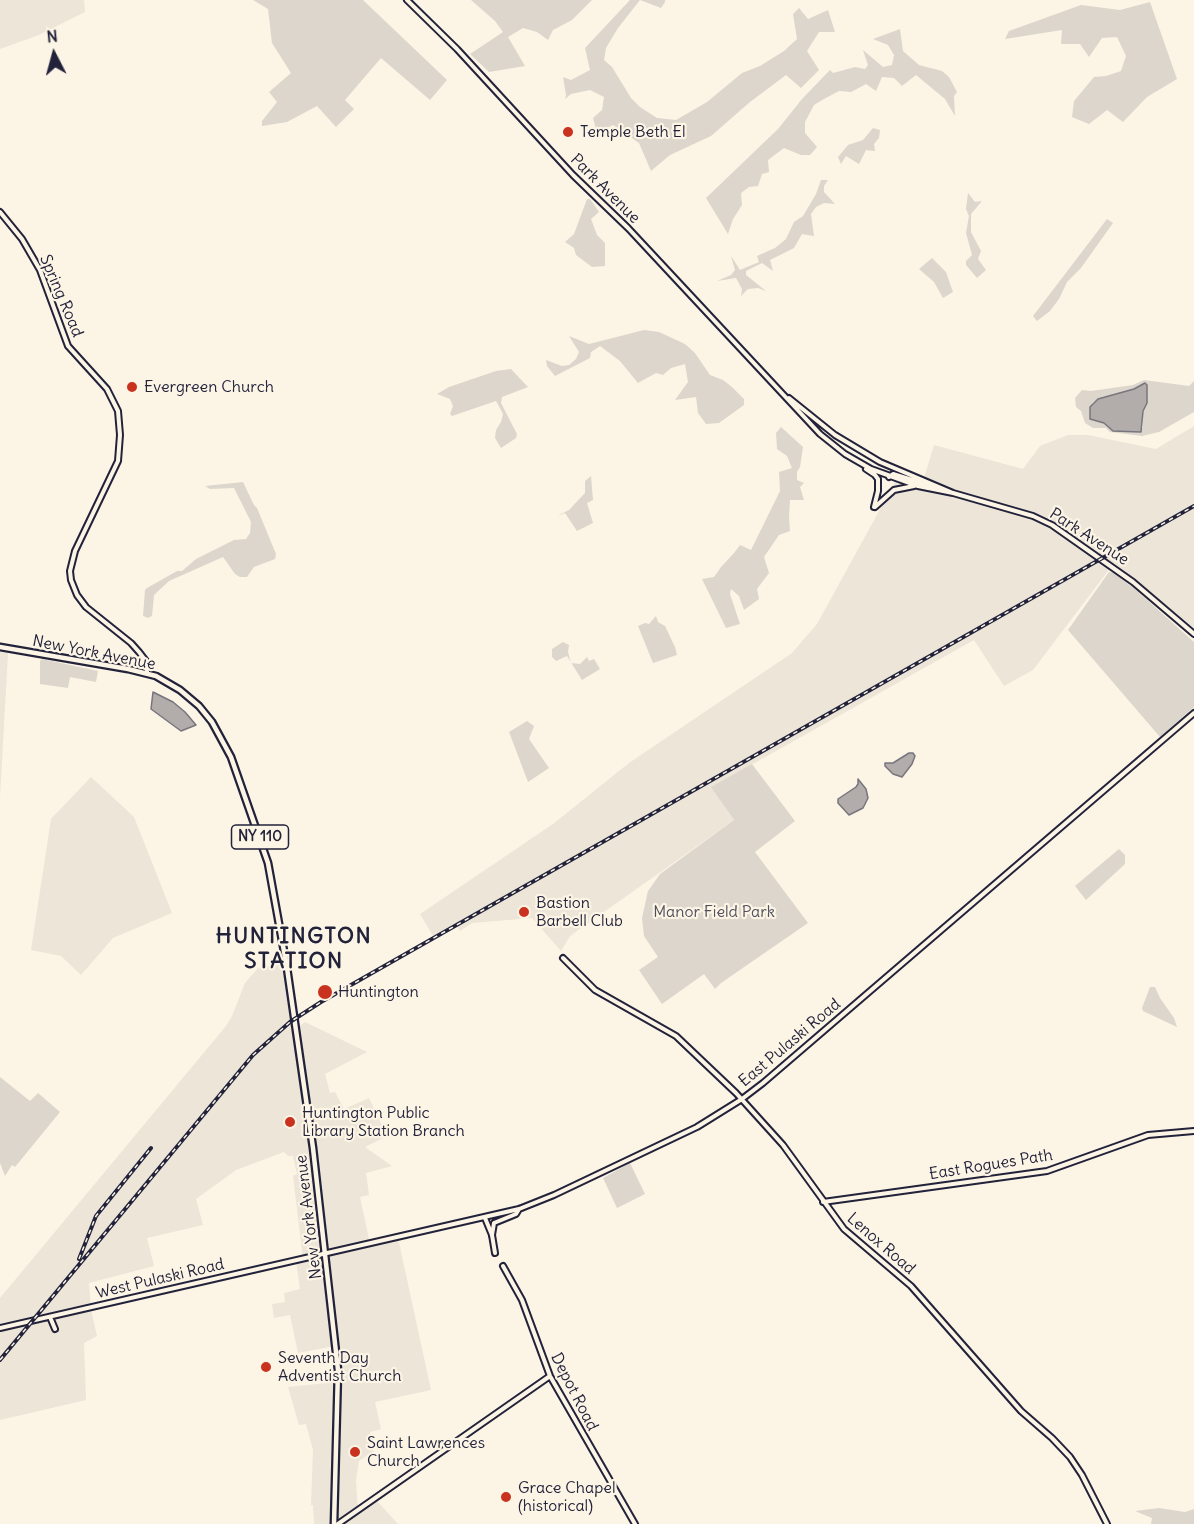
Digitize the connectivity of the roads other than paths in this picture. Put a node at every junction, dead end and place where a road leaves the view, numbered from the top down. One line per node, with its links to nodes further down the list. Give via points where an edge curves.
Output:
1 (407, 0): 3 (main road, Park Avenue)
2 (0, 212): 14 (main road, Spring Road, via 22,238 40,270 68,346 107,388 118,411 118,461 75,551 70,571 77,595 90,611 131,643 146,661)
3 (786, 396): 4 (main road, Park Avenue); 5 (main road, Park Avenue)
4 (820, 434): 5 (main road, via 822,428); 6 (main road, Park Avenue)
5 (835, 435): 7 (main road, Park Avenue)
6 (856, 461): 8 (main road, Park Avenue); 9 (main road, via 877,478 874,507 894,490)
7 (880, 462): 8 (main road, via 888,468); 10 (main road, Park Avenue)
8 (889, 477): 9 (main road, Park Avenue); 10 (main road, via 893,474)
9 (918, 486): 11 (main road, Park Avenue)
10 (945, 489): 11 (main road, Park Avenue)
11 (953, 493): 12 (main road, Park Avenue, via 1052,525 1133,582)
12 (1194, 634)
13 (0, 647): 14 (main road, New York Avenue / NY 110)
14 (147, 672): 24 (main road, New York Avenue / NY 110, via 185,694 215,726 231,757 268,862 287,968)
15 (1194, 713): 17 (main road, East Pulaski Road)
16 (563, 958): 17 (main road, Lenox Road, via 595,990 676,1036)
17 (742, 1099): 19 (main road, Lenox Road, via 779,1140); 20 (main road, East Pulaski Road, via 697,1127)
18 (1194, 1131): 19 (main road, East Rogues Path, via 1148,1135 1047,1171)
19 (823, 1202): 32 (main road, Lenox Road, via 855,1241 919,1294 1021,1411 1070,1457)
20 (519, 1209): 21 (main road, East Pulaski Road); 22 (main road, via 494,1223)
21 (485, 1218): 22 (main road); 24 (main road, East Pulaski Road)
22 (492, 1234): 23 (main road)
23 (495, 1253)
24 (326, 1254): 26 (main road, West Pulaski Road); 30 (main road, New York Avenue / NY 110, via 338,1370)
25 (503, 1266): 29 (main road, Depot Road, via 522,1300)
26 (50, 1317): 27 (main road, West Pulaski Road); 28 (main road)
27 (0, 1328)
28 (55, 1329)
29 (550, 1376): 30 (main road); 31 (main road, Depot Road)
30 (336, 1524)
31 (635, 1524)
32 (1107, 1524)

